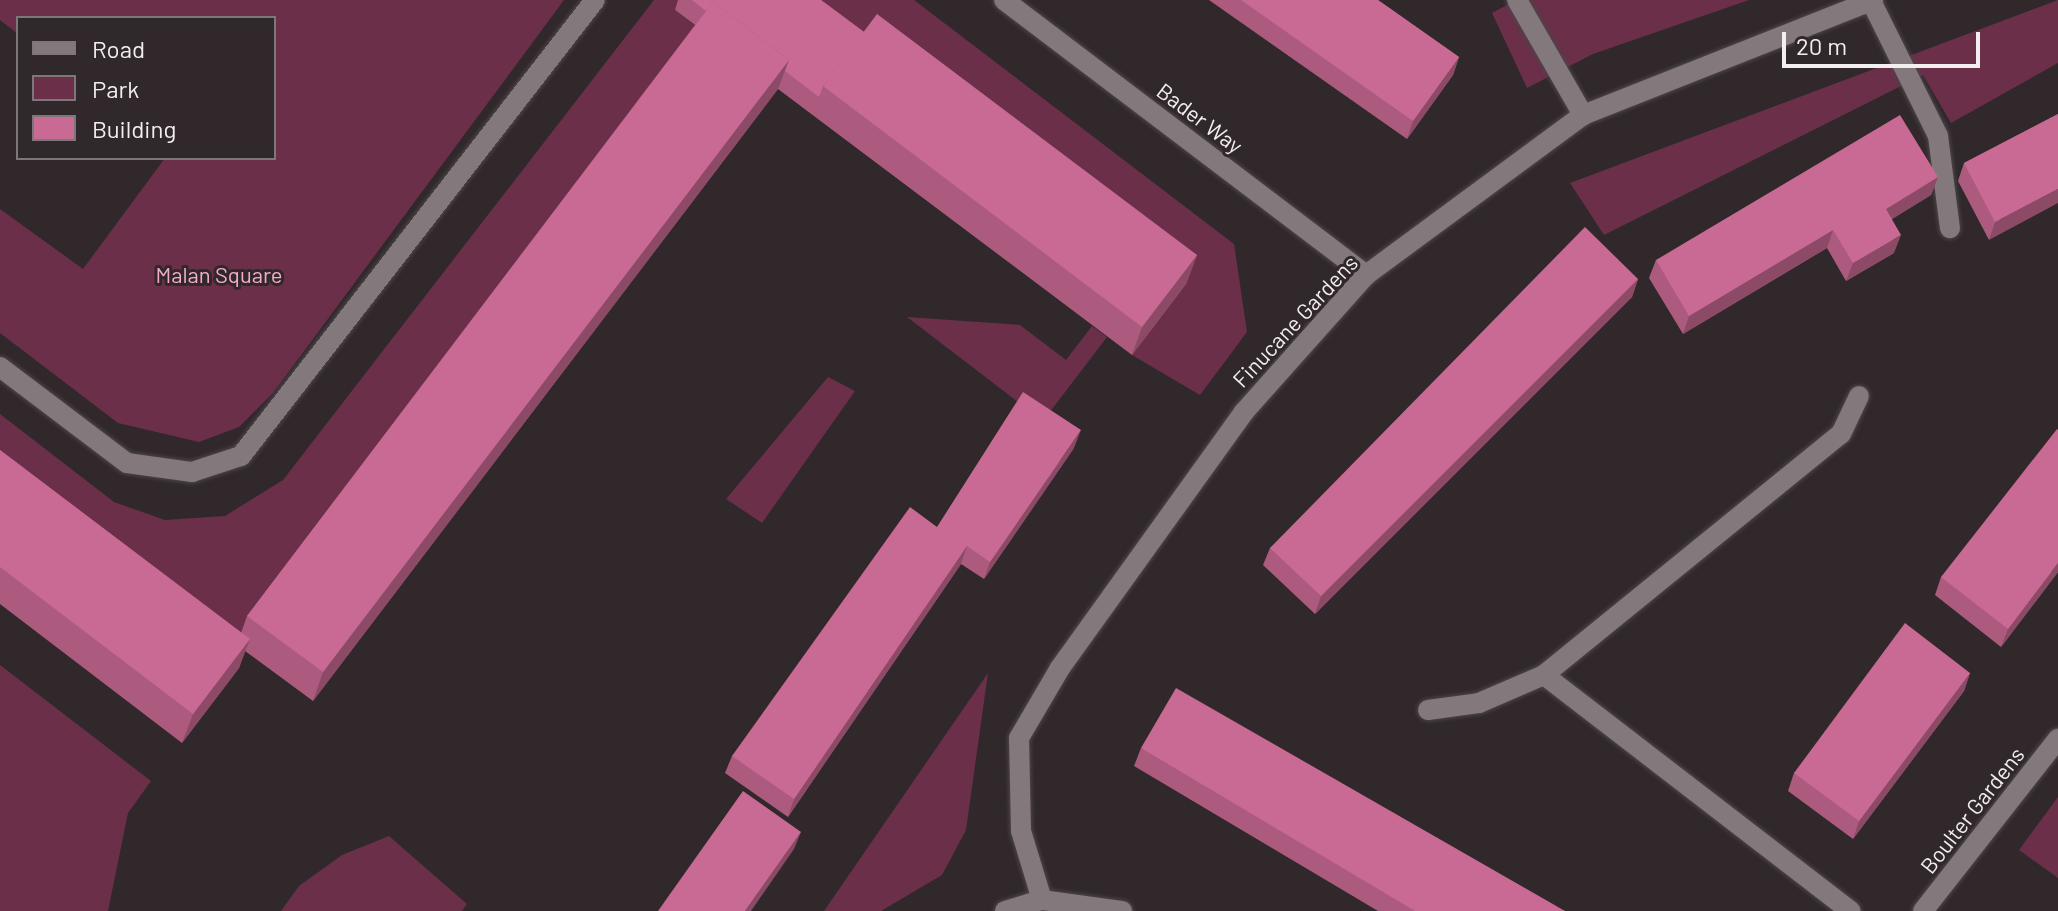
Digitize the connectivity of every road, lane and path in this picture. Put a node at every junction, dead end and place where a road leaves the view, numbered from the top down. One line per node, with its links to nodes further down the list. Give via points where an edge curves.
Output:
1 (595, 0): 8 (street, via 241,456 192,472 127,463)
2 (1004, 0): 7 (street, Bader Way)
3 (1517, 0): 5 (street)
4 (1872, 0): 5 (street, Finucane Gardens); 6 (street, via 1938,136)
5 (1583, 115): 7 (street, Finucane Gardens)
6 (1950, 228)
7 (1366, 275): 13 (street, Finucane Gardens, via 1244,412 1060,668 1019,738 1021,831)
8 (0, 367)
9 (1859, 396): 10 (street, via 1841,434)
10 (1544, 675): 11 (street, via 1479,703); 16 (street)
11 (1428, 710)
12 (2058, 739): 17 (street, Boulter Gardens)
13 (1042, 900): 14 (street); 15 (street)
14 (1005, 911)
15 (1122, 911)
16 (1851, 911)
17 (1923, 911)

